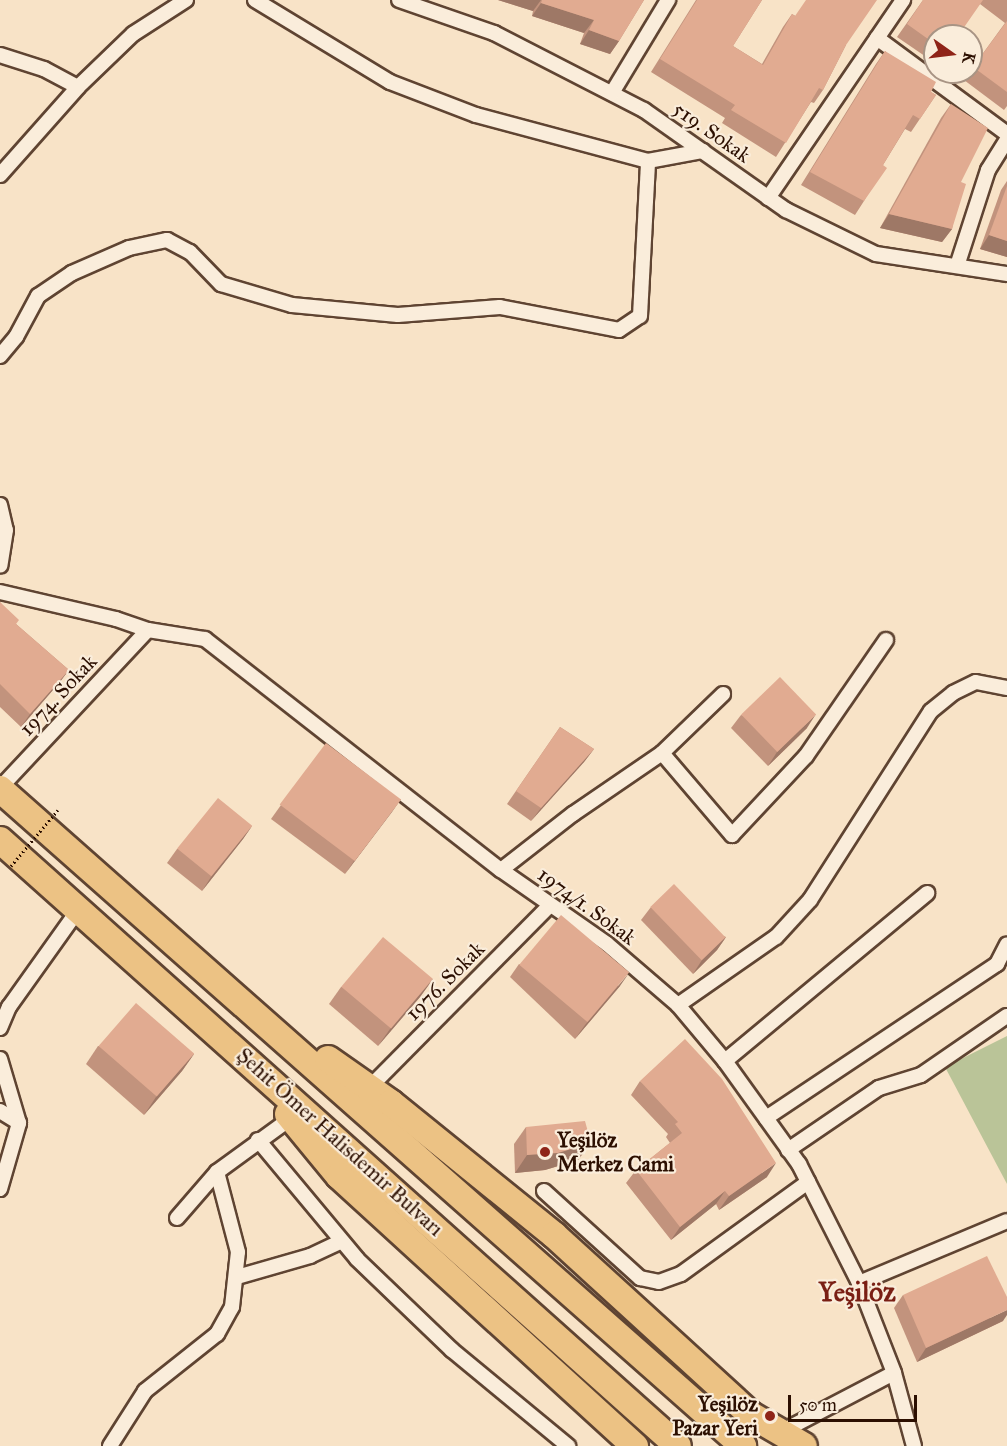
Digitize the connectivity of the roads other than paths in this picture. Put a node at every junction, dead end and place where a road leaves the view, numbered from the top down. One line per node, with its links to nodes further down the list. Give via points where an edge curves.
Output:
1 (186, 0): 8 (street, via 134,34)
2 (255, 0): 13 (street, via 390,82 476,115)
3 (399, 0): 9 (street, 519. Sokak, via 494,33)
4 (668, 0): 9 (street)
5 (903, 0): 6 (street)
6 (877, 38): 10 (street); 15 (street)
7 (0, 55): 8 (street, via 44,69)
8 (78, 87): 14 (street)
9 (612, 93): 12 (street, 519. Sokak)
10 (1007, 134)
11 (1007, 139): 16 (street, via 988,170)
12 (703, 151): 13 (street); 15 (street, 519. Sokak)
13 (648, 161): 18 (street, via 640,316 619,330 500,307 398,315 291,305 221,284 190,252 167,240 129,248 72,273 38,296 16,337)
14 (0, 175)
15 (768, 198): 16 (street, 519. Sokak, via 876,254)
16 (957, 266): 17 (street, 519. Sokak)
17 (1007, 274)
18 (0, 356)
19 (0, 506): 20 (street, via 6,530)
20 (0, 566)
21 (0, 592): 22 (street)
22 (148, 630): 27 (street, 1974. Sokak); 29 (street, 1974/1. Sokak, via 205,639)
23 (886, 640): 26 (street, via 806,756 732,835)
24 (1007, 688): 35 (street, via 976,682 952,693 932,711 810,900 776,937)
25 (723, 694): 26 (street)
26 (662, 753): 29 (street)
27 (0, 788): 34 (highway, Şehit Ömer Halisdemir Bulvarı)
28 (0, 840): 32 (highway, Şehit Ömer Halisdemir Bulvarı)
29 (501, 870): 31 (street, 1974/1. Sokak)
30 (927, 893): 40 (street)
31 (550, 905): 35 (street, 1974/1. Sokak, via 606,944); 41 (street, 1976. Sokak)
32 (79, 909): 37 (street, via 9,1007); 38 (highway, Şehit Ömer Halisdemir Bulvarı)
33 (1007, 944): 44 (street, via 997,964)
34 (237, 996): 41 (highway, Şehit Ömer Halisdemir Bulvarı); 59 (highway, Şehit Ömer Halisdemir Bulvarı)
35 (678, 1005): 40 (street, 1974/1. Sokak)
36 (1007, 1016): 47 (street, via 921,1075 879,1088)
37 (0, 1028)
38 (231, 1044): 43 (highway); 63 (highway, Şehit Ömer Halisdemir Bulvarı)
39 (0, 1059): 45 (street)
40 (725, 1061): 44 (street, 1974/1. Sokak)
41 (370, 1087): 58 (highway, Şehit Ömer Halisdemir Bulvarı, via 554,1234 751,1415)
42 (0, 1111): 45 (street)
43 (291, 1118): 46 (street); 62 (highway, via 339,1176)
44 (766, 1118): 47 (street, 1974/1. Sokak)
45 (19, 1123): 50 (street)
46 (258, 1140): 48 (street); 54 (street)
47 (788, 1150): 49 (street, 1974/1. Sokak)
48 (217, 1172): 52 (street); 55 (street, via 234,1226)
49 (808, 1182): 51 (street, via 681,1274 659,1282 640,1278); 56 (street, 1974/1. Sokak)
50 (0, 1189)
51 (544, 1191)
52 (177, 1218)
53 (1007, 1221): 56 (street)
54 (342, 1241): 55 (street, via 310,1256); 61 (street, via 452,1350)
55 (237, 1277): 60 (street, via 232,1307 218,1334 145,1391)
56 (859, 1283): 57 (street, 1974/1. Sokak)
57 (894, 1373): 58 (street); 65 (street, 1974/1. Sokak)
58 (781, 1432): 64 (highway, Şehit Ömer Halisdemir Bulvarı)
59 (738, 1441)
60 (110, 1446)
61 (568, 1446)
62 (635, 1446)
63 (678, 1446)
64 (804, 1446)
65 (914, 1446)

